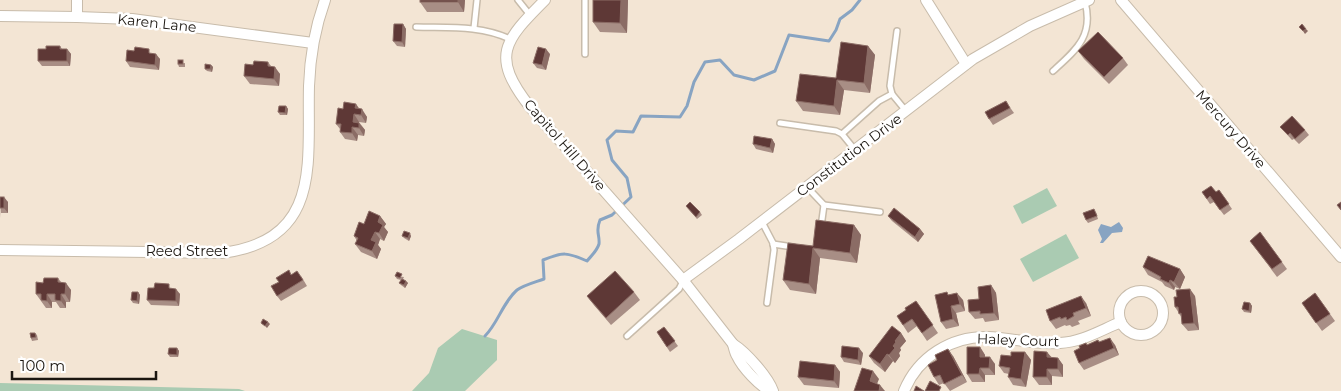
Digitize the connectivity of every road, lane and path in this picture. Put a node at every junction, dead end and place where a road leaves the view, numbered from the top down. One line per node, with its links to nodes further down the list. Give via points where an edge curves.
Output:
1 (77, 0): 12 (street)
2 (325, 0): 17 (street, Reed Street)
3 (477, 0): 14 (lane)
4 (518, 0): 10 (lane)
5 (545, 0): 10 (street)
6 (585, 0): 18 (lane)
7 (926, 0): 19 (street)
8 (1121, 0): 34 (street, Mercury Drive)
9 (1087, 1): 19 (street, Constitution Drive, via 1030,26); 20 (lane, via 1085,36 1072,54)
10 (530, 15): 16 (street)
11 (0, 16): 12 (street, Karen Lane)
12 (77, 17): 17 (street, Karen Lane, via 160,22)
13 (416, 27): 14 (lane)
14 (474, 28): 16 (lane, via 496,32)
15 (897, 30): 21 (lane, via 890,86)
16 (510, 39): 35 (street, Capitol Hill Drive, via 506,54 510,74 530,107)
17 (313, 43): 33 (street, Reed Street, via 306,186 293,214 268,239 222,253)
18 (585, 54)
19 (966, 64): 22 (street, Constitution Drive)
20 (1053, 71)
21 (892, 94): 22 (lane); 24 (lane, via 879,101)
22 (906, 111): 25 (street, Constitution Drive)
23 (780, 123): 24 (lane)
24 (842, 134): 25 (lane)
25 (856, 150): 26 (street, Constitution Drive)
26 (807, 188): 27 (lane); 29 (street, Constitution Drive)
27 (824, 205): 28 (lane); 30 (lane)
28 (880, 212)
29 (762, 222): 31 (lane); 35 (street, Constitution Drive)
30 (820, 236)
31 (773, 244): 32 (lane); 36 (lane)
32 (799, 248)
33 (0, 250)
34 (1341, 257)
35 (683, 280): 38 (lane, Constitution Drive, via 679,289); 39 (street, Capitol Hill Drive, via 733,344 736,356 766,389)
36 (767, 303)
37 (1120, 322): 37 (street, via 1121,303 1136,292 1150,293 1162,307 1159,325 1148,334 1130,332); 40 (street, Haley Court, via 1085,338 1066,342 988,337 955,342 923,361)
38 (627, 336)
39 (772, 391)
40 (904, 391)

